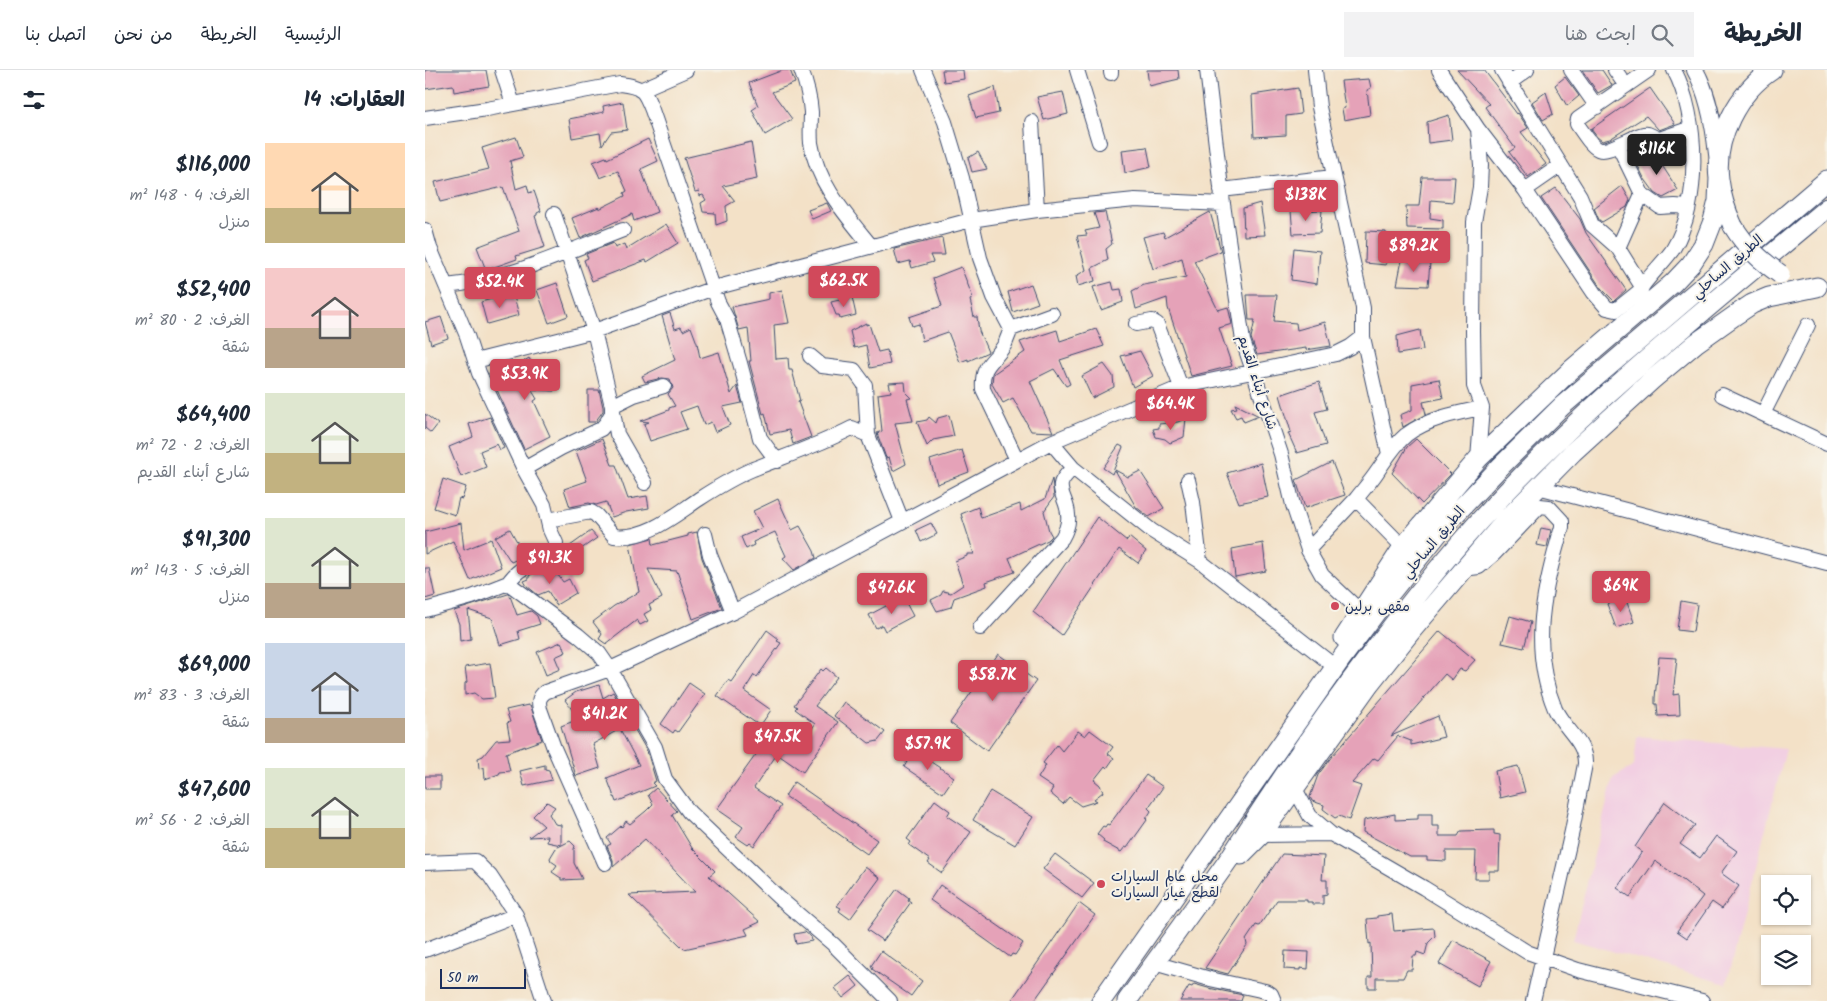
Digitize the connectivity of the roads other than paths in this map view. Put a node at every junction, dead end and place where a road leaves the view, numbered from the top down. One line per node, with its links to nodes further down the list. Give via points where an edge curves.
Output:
1 (503, 70): 20 (street)
2 (685, 70): 19 (street)
3 (801, 70): 42 (street, via 811,110 811,142 818,170 840,207)
4 (923, 70): 39 (street, via 945,122)
5 (1077, 70): 26 (street)
6 (1207, 70): 34 (street, شارع أبناء القديم)
7 (1315, 70): 30 (street)
8 (1439, 70): 25 (street)
9 (1502, 70): 17 (street)
10 (1527, 70): 17 (street)
11 (1571, 70): 21 (street)
12 (1615, 70): 18 (street)
13 (1649, 70): 18 (street)
14 (1674, 70): 24 (street, via 1684,93)
15 (1695, 70): 29 (main road, via 1713,125)
16 (1772, 70): 29 (highway, via 1745,94 1731,116 1722,141)
17 (1509, 82): 28 (street)
18 (1626, 86): 21 (street)
19 (640, 90): 20 (street, via 637,86 620,84); 47 (street, via 647,96)
20 (513, 104): 22 (street)
21 (1597, 107): 27 (street, via 1579,119 1577,124 1592,146 1599,150)
22 (425, 118)
23 (1032, 122): 37 (street)
24 (1691, 128): 27 (street, via 1659,139 1641,135); 35 (street, via 1694,162)
25 (1478, 129): 32 (street); 62 (street, via 1481,165 1474,222 1473,331 1474,386)
26 (1099, 142)
27 (1618, 145): 33 (street)
28 (1561, 166): 32 (street); 43 (street, via 1592,225)
29 (1719, 172): 48 (highway, bridge, via 1723,203 1745,245 1780,274); 68 (highway, via 1713,221 1691,264 1571,370)
30 (1333, 177): 34 (street); 54 (street, via 1363,308)
31 (1827, 180): 92 (highway, الطريق الساحلي, via 1562,406 1500,466 1445,525)
32 (1525, 190): 45 (street, via 1607,308 1616,310 1641,290)
33 (1642, 194): 35 (street, via 1660,206); 43 (street)
34 (1222, 197): 37 (street, via 1135,200); 57 (street, شارع أبناء القديم, via 1243,341)
35 (1688, 207): 45 (street, via 1674,248)
36 (1827, 208): 96 (highway, الطريق الساحلي, via 1641,365 1515,482 1401,614 1271,794)
37 (1037, 210): 39 (street)
38 (554, 214): 44 (street)
39 (971, 220): 42 (street); 52 (street, via 994,297)
40 (425, 230): 46 (street)
41 (623, 230): 44 (street)
42 (871, 246): 47 (street)
43 (1618, 248): 45 (street)
44 (566, 252): 46 (street, via 495,278); 53 (street)
45 (1641, 285)
46 (446, 286): 56 (street)
47 (713, 288): 53 (street); 70 (street, via 727,319 760,438)
48 (1822, 288): 75 (highway, via 1769,297 1737,314 1652,380)
49 (1052, 314): 52 (street)
50 (1136, 324): 59 (street, via 1152,321 1157,324)
51 (1807, 324): 63 (street)
52 (1011, 329): 69 (street, via 1005,344 983,373 982,381)
53 (594, 331): 56 (street); 61 (street)
54 (1363, 336): 57 (street, via 1336,354); 67 (street)
55 (810, 356): 64 (street, via 822,366 854,370 865,385)
56 (475, 362): 72 (street)
57 (1254, 371): 59 (street); 81 (street, شارع أبناء القديم)
58 (664, 386): 61 (street)
59 (1181, 387): 65 (street)
60 (1722, 395): 63 (street)
61 (612, 406): 72 (street, via 612,413 601,429); 74 (street, via 617,434)
62 (1482, 408): 67 (street, via 1452,414 1424,425 1406,435); 68 (street)
63 (1763, 414): 66 (street)
64 (868, 435): 70 (street, via 852,428); 78 (street)
65 (1051, 442): 69 (street); 71 (street)
66 (1826, 443)
67 (1389, 454): 76 (street)
68 (1478, 459): 80 (highway)
69 (1017, 460): 78 (street)
70 (777, 461): 77 (street, via 715,489 666,523 640,533 614,536 591,512)
71 (1073, 468): 82 (street, via 1152,531); 89 (street, via 1061,484 1069,511 1067,529 1062,538)
72 (524, 469): 77 (street, via 544,505)
73 (1188, 480): 82 (street)
74 (645, 483)
75 (1538, 487): 83 (street); 84 (highway)
76 (1356, 499): 80 (street); 81 (street)
77 (548, 520): 85 (street, via 556,544 554,550)
78 (902, 521): 88 (street)
79 (705, 534): 88 (street)
80 (1403, 547): 87 (highway)
81 (1308, 550): 87 (street, شارع أبناء القديم, via 1322,575)
82 (1200, 561): 90 (street)
83 (1827, 563)
84 (1463, 569): 93 (highway, via 1370,683); 101 (street, via 1479,567 1540,506 1549,507 1562,521 1547,582 1540,630 1543,664 1556,712 1583,747 1585,755 1572,832)
85 (508, 582): 86 (street, via 472,597); 91 (street, via 578,634 599,653)
86 (425, 610)
87 (1360, 611): 90 (highway)
88 (733, 612): 91 (street)
89 (980, 628)
90 (1329, 662): 92 (highway)
91 (610, 669): 98 (street, via 550,690 540,696 538,703 554,748); 104 (street, via 655,747 665,779 689,812)
92 (1318, 692): 105 (highway, الطريق الساحلي)
93 (1295, 789): 94 (street, via 1310,816); 95 (highway)
94 (1331, 834): 95 (street); 101 (street)
95 (1261, 835): 96 (highway, via 1245,853)
96 (1227, 862): 102 (highway, الطريق الساحلي)
97 (425, 863): 99 (street, via 475,861 490,876)
98 (605, 863)
99 (516, 916): 100 (street); 103 (street)
100 (425, 950)
101 (1542, 959): 108 (street); 109 (street)
102 (1154, 964): 106 (highway, الطريق الساحلي); 107 (street, via 1265,991)
103 (544, 1001)
104 (890, 1001)
105 (1101, 1001)
106 (1127, 1001)
107 (1274, 1001)
108 (1533, 1001)
109 (1702, 1001)

